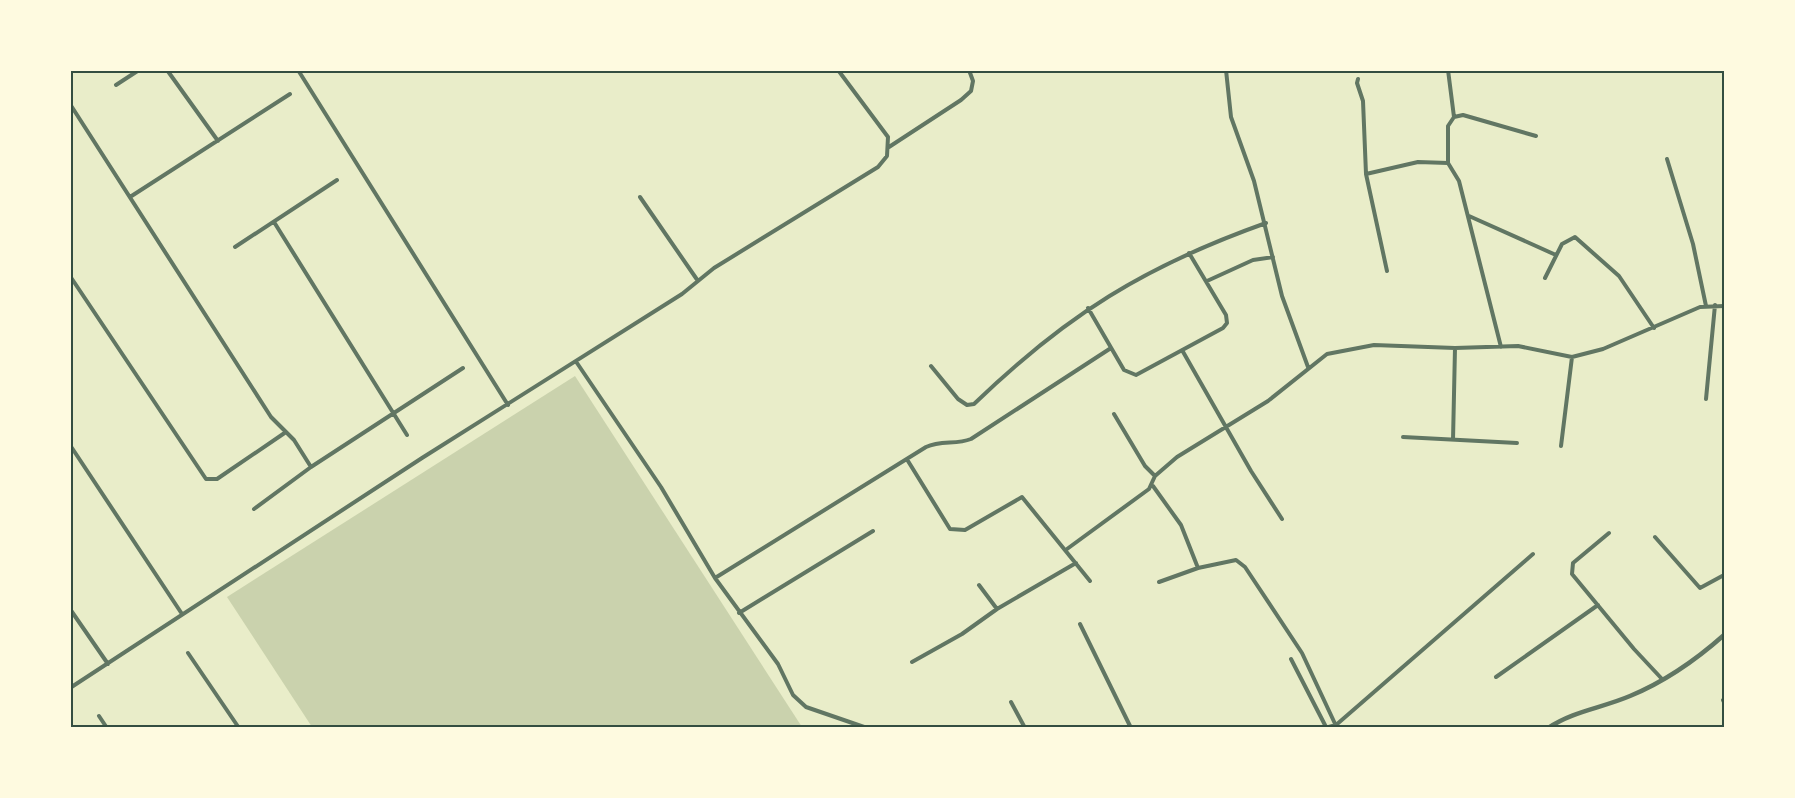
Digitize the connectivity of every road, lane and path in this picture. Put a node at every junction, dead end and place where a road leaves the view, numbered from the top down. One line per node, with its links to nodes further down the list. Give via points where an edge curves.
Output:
1 (139, 70): 10 (street)
2 (167, 70): 16 (street)
3 (298, 70): 51 (street)
4 (838, 70): 17 (street, via 888,137)
5 (969, 70): 17 (street, via 973,81 966,96)
6 (1226, 70): 26 (street, via 1231,117)
7 (1448, 70): 14 (street)
8 (1358, 79): 20 (street, via 1363,101)
9 (70, 82): 11 (street)
10 (116, 85)
11 (70, 90)
12 (290, 94): 16 (street)
13 (70, 104): 22 (street)
14 (1454, 117): 15 (street, via 1485,119); 19 (street, via 1448,126)
15 (1536, 136)
16 (218, 141): 22 (street)
17 (889, 147): 35 (street, via 885,161 878,167 812,205)
18 (1667, 159): 37 (street, via 1693,244)
19 (1448, 163): 20 (street, via 1418,162); 24 (street, via 1459,181)
20 (1366, 174): 31 (street)
21 (337, 180): 25 (street)
22 (130, 197): 55 (street, via 266,408)
23 (640, 197): 35 (street)
24 (1468, 216): 29 (street); 41 (street)
25 (274, 222): 27 (street); 52 (street)
26 (1266, 223): 28 (street); 30 (street)
27 (235, 247)
28 (1189, 253): 34 (street); 39 (street, via 1132,280)
29 (1556, 255): 33 (street); 40 (street, via 1562,244 1575,237 1619,276)
30 (1273, 257): 34 (street, via 1253,260); 48 (street, via 1282,296)
31 (1387, 271)
32 (70, 276): 55 (street, via 206,479 218,479)
33 (1545, 278)
34 (1208, 280): 44 (street, via 1227,323)
35 (698, 281): 46 (street)
36 (1715, 305): 37 (street); 38 (street); 50 (street)
37 (1706, 306): 40 (street)
38 (1725, 306)
39 (1088, 308): 42 (street); 47 (street, via 1006,371 974,404 967,405 958,399)
40 (1654, 328): 45 (street, via 1603,350)
41 (1501, 347): 43 (street); 45 (street, via 1518,346)
42 (1111, 348): 44 (street, via 1124,370 1136,375); 62 (street, via 971,439 932,445)
43 (1455, 348): 48 (street, via 1361,346 1327,354); 58 (street)
44 (1182, 350): 54 (street)
45 (1572, 357): 61 (street)
46 (577, 363): 51 (street); 76 (street, via 661,487)
47 (931, 366)
48 (1308, 367): 54 (street, via 1268,401)
49 (463, 368): 52 (street)
50 (1706, 399)
51 (508, 405): 84 (street)
52 (394, 414): 56 (street); 63 (street)
53 (1114, 414): 64 (street)
54 (1226, 427): 64 (street, via 1177,457); 67 (street)
55 (286, 432): 63 (street)
56 (407, 435)
57 (1403, 437): 58 (street)
58 (1453, 440): 59 (street)
59 (1517, 443)
60 (70, 445): 84 (street)
61 (1561, 446)
62 (908, 460): 71 (street, via 950,529 965,530 1022,497); 76 (street)
63 (311, 467): 66 (street)
64 (1155, 476): 65 (street)
65 (1153, 486): 71 (street); 74 (street, via 1181,525)
66 (254, 509)
67 (1282, 519)
68 (873, 531): 83 (street)
69 (1609, 533): 80 (street, via 1570,567)
70 (1655, 537): 75 (street, via 1700,588)
71 (1066, 549): 73 (street)
72 (1533, 554): 96 (street)
73 (1076, 563): 77 (street); 82 (street)
74 (1198, 568): 78 (street); 96 (street, via 1241,562 1302,653)
75 (1725, 575)
76 (715, 578): 83 (street)
77 (1090, 581)
78 (1159, 582)
79 (979, 585): 82 (street)
80 (1598, 605): 91 (street); 92 (street)
81 (70, 609): 90 (street)
82 (997, 609): 89 (street)
83 (739, 613): 100 (street, via 778,664 786,684 801,703)
84 (182, 614): 90 (street)
85 (1080, 624): 102 (street)
86 (1725, 635): 92 (street)
87 (188, 653): 99 (street)
88 (1291, 659): 97 (street)
89 (912, 662)
90 (108, 664): 93 (street)
91 (1496, 677)
92 (1662, 679): 103 (street, via 1629,697 1563,717)
93 (70, 688)
94 (1011, 702): 101 (street)
95 (99, 716): 98 (street)
96 (1336, 726): 97 (street)
97 (1326, 727)
98 (107, 728)
99 (239, 728)
100 (867, 728)
101 (1025, 728)
102 (1131, 728)
103 (1548, 728)

